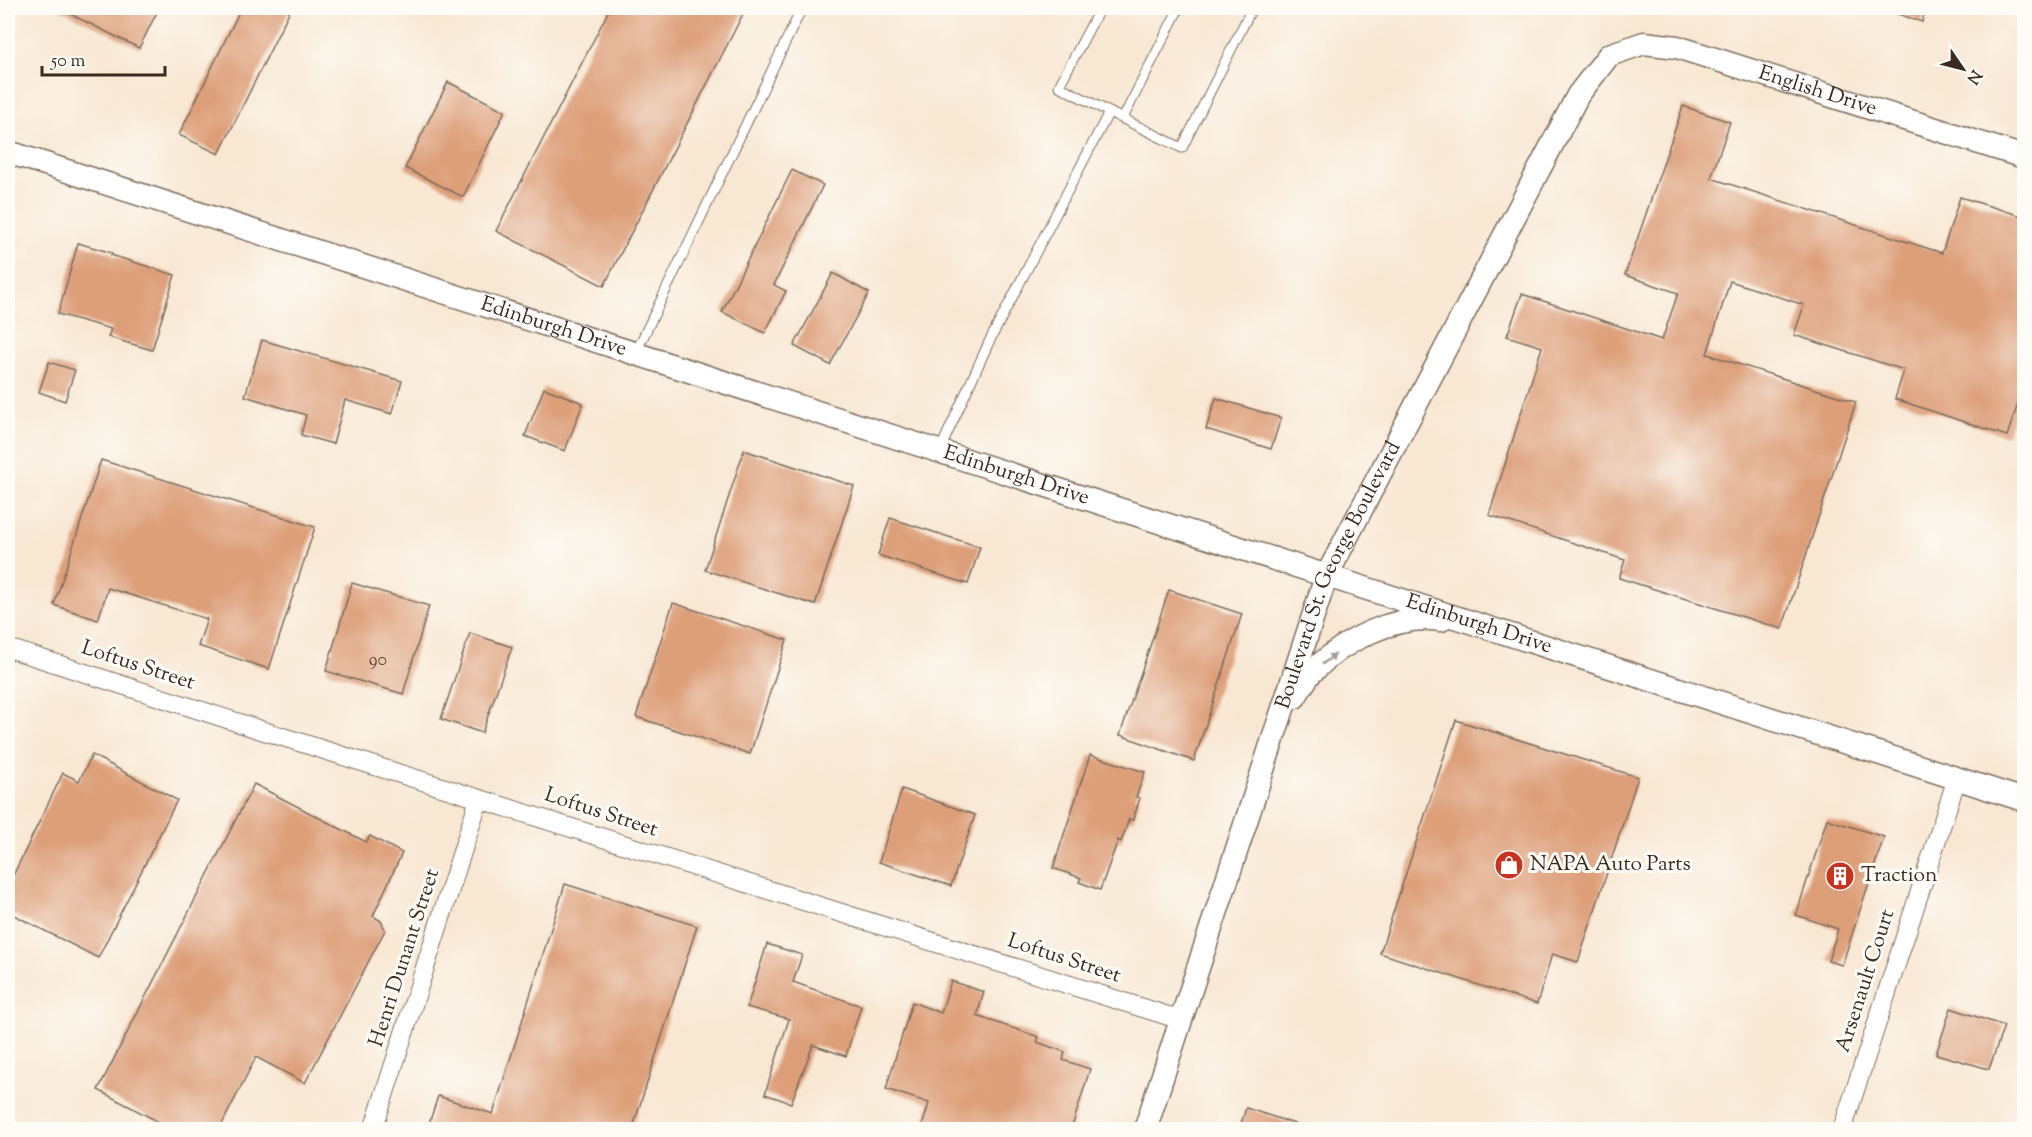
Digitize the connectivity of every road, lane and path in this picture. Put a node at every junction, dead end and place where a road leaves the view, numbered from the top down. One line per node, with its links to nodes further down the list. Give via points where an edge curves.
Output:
1 (802, 8): 10 (lane)
2 (1100, 8): 6 (lane, via 1059,86)
3 (1179, 8): 7 (lane)
4 (1252, 8): 7 (lane, via 1182,148)
5 (1609, 55): 9 (street, English Drive, via 1644,43 1677,47); 12 (street, Boulevard St. George Boulevard, via 1578,95)
6 (1109, 111): 7 (lane); 11 (lane, via 990,342)
7 (1123, 118)
8 (8, 152): 10 (street, Edinburgh Drive)
9 (2025, 157)
10 (635, 354): 11 (street, Edinburgh Drive)
11 (939, 452): 12 (street, Edinburgh Drive)
12 (1326, 577): 13 (street, Edinburgh Drive); 15 (street, Boulevard St. George Boulevard)
13 (1475, 624): 15 (street, one-way to 13, via 1310,674 1377,628 1427,618); 16 (street, Edinburgh Drive)
14 (8, 648): 17 (street, Loftus Street)
15 (1280, 720): 19 (street, Boulevard St. George Boulevard)
16 (1957, 778): 18 (street, Edinburgh Drive); 22 (street, Arsenault Court)
17 (479, 799): 19 (street, Loftus Street); 20 (street, Henri Dunant Street)
18 (2025, 800)
19 (1181, 1020): 21 (street, Boulevard St. George Boulevard)
20 (373, 1130)
21 (1145, 1130)
22 (1842, 1130)

